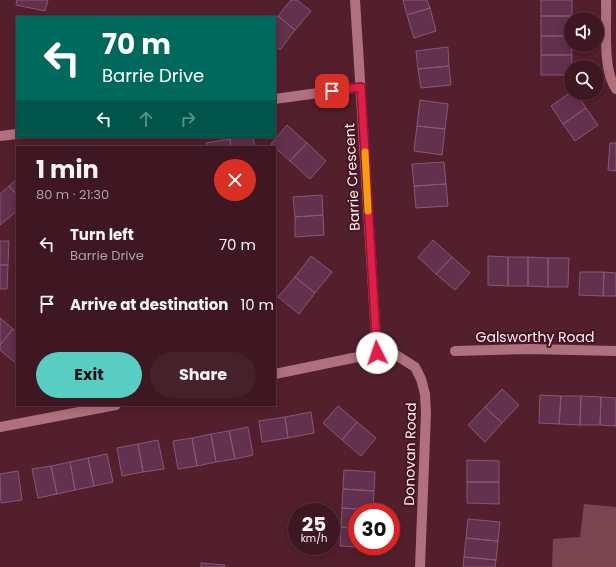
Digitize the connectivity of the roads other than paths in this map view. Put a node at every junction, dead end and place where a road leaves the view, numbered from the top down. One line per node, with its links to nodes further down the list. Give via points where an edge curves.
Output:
1 (356, 0): 3 (street, Barrie Crescent)
2 (606, 0): 4 (street, via 607,62 612,84)
3 (361, 87): 5 (street); 10 (street, Barrie Crescent)
4 (616, 89)
5 (276, 99)
6 (16, 134): 7 (street)
7 (0, 136)
8 (455, 351): 9 (street, Galsworthy Road, via 530,349)
9 (616, 352)
10 (377, 353): 11 (street); 14 (street, Donovan Road, via 396,355 415,367 425,394)
11 (276, 374)
12 (111, 406): 13 (street)
13 (0, 427)
14 (420, 567)

